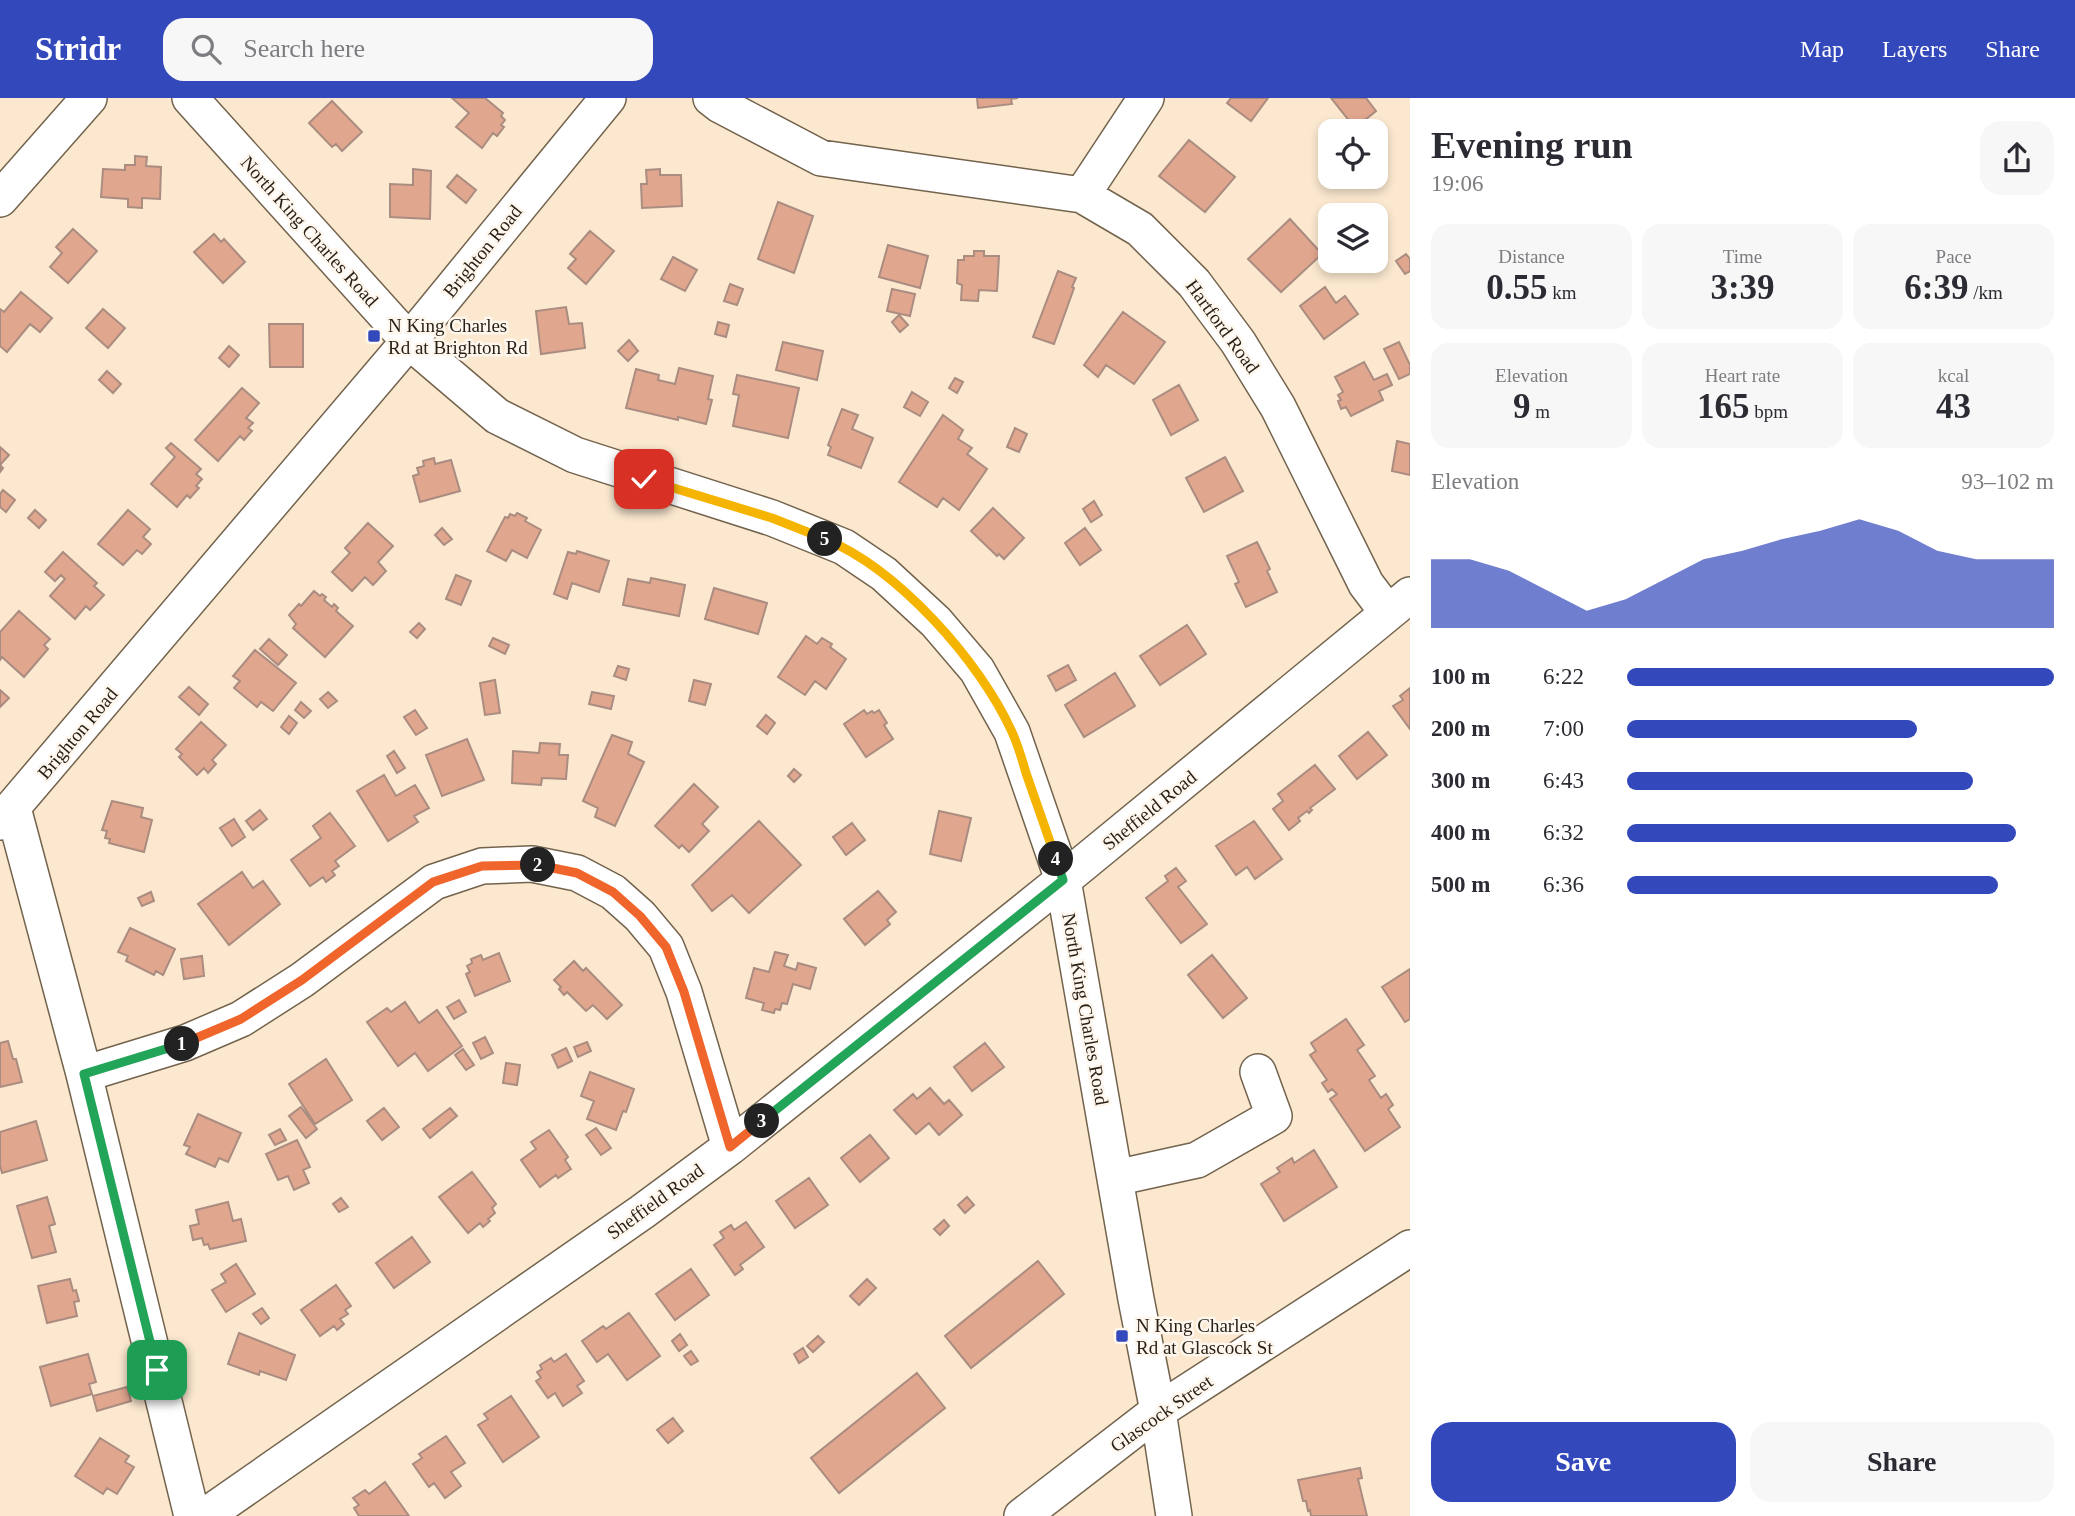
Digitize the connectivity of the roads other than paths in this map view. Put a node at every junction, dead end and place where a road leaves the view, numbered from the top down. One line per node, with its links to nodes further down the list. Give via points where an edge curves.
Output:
1 (89, 98): 7 (street)
2 (190, 98): 8 (street, North King Charles Road)
3 (608, 98): 8 (street, Brighton Road)
4 (711, 98): 6 (street, Hartford Road, via 821,158)
5 (1146, 98): 6 (street)
6 (1082, 195): 9 (street, Hartford Road, via 1140,229 1194,283 1278,407 1366,584)
7 (0, 199)
8 (409, 341): 10 (street, Brighton Road); 11 (street, North King Charles Road, via 497,416 575,455 772,518 844,547 884,574 936,622 977,670 1012,732)
9 (1399, 604): 11 (street, Sheffield Road)
10 (7, 815): 13 (street, Brighton Road)
11 (1063, 880): 14 (street, Sheffield Road); 15 (street, North King Charles Road)
12 (1258, 1072): 15 (street, via 1274,1116 1197,1160)
13 (84, 1074): 14 (street, via 185,1043 241,1019 302,980 433,882 482,866 532,864 577,873 613,892 666,947); 18 (street, Brighton Road)
14 (730, 1147): 19 (street, Sheffield Road)
15 (1115, 1178): 17 (street, North King Charles Road)
16 (1410, 1248): 17 (street, Glascock Street)
17 (1158, 1411): 20 (street, Glascock Street); 21 (street, North King Charles Road)
18 (192, 1516)
19 (205, 1516)
20 (1022, 1516)
21 (1174, 1516)

